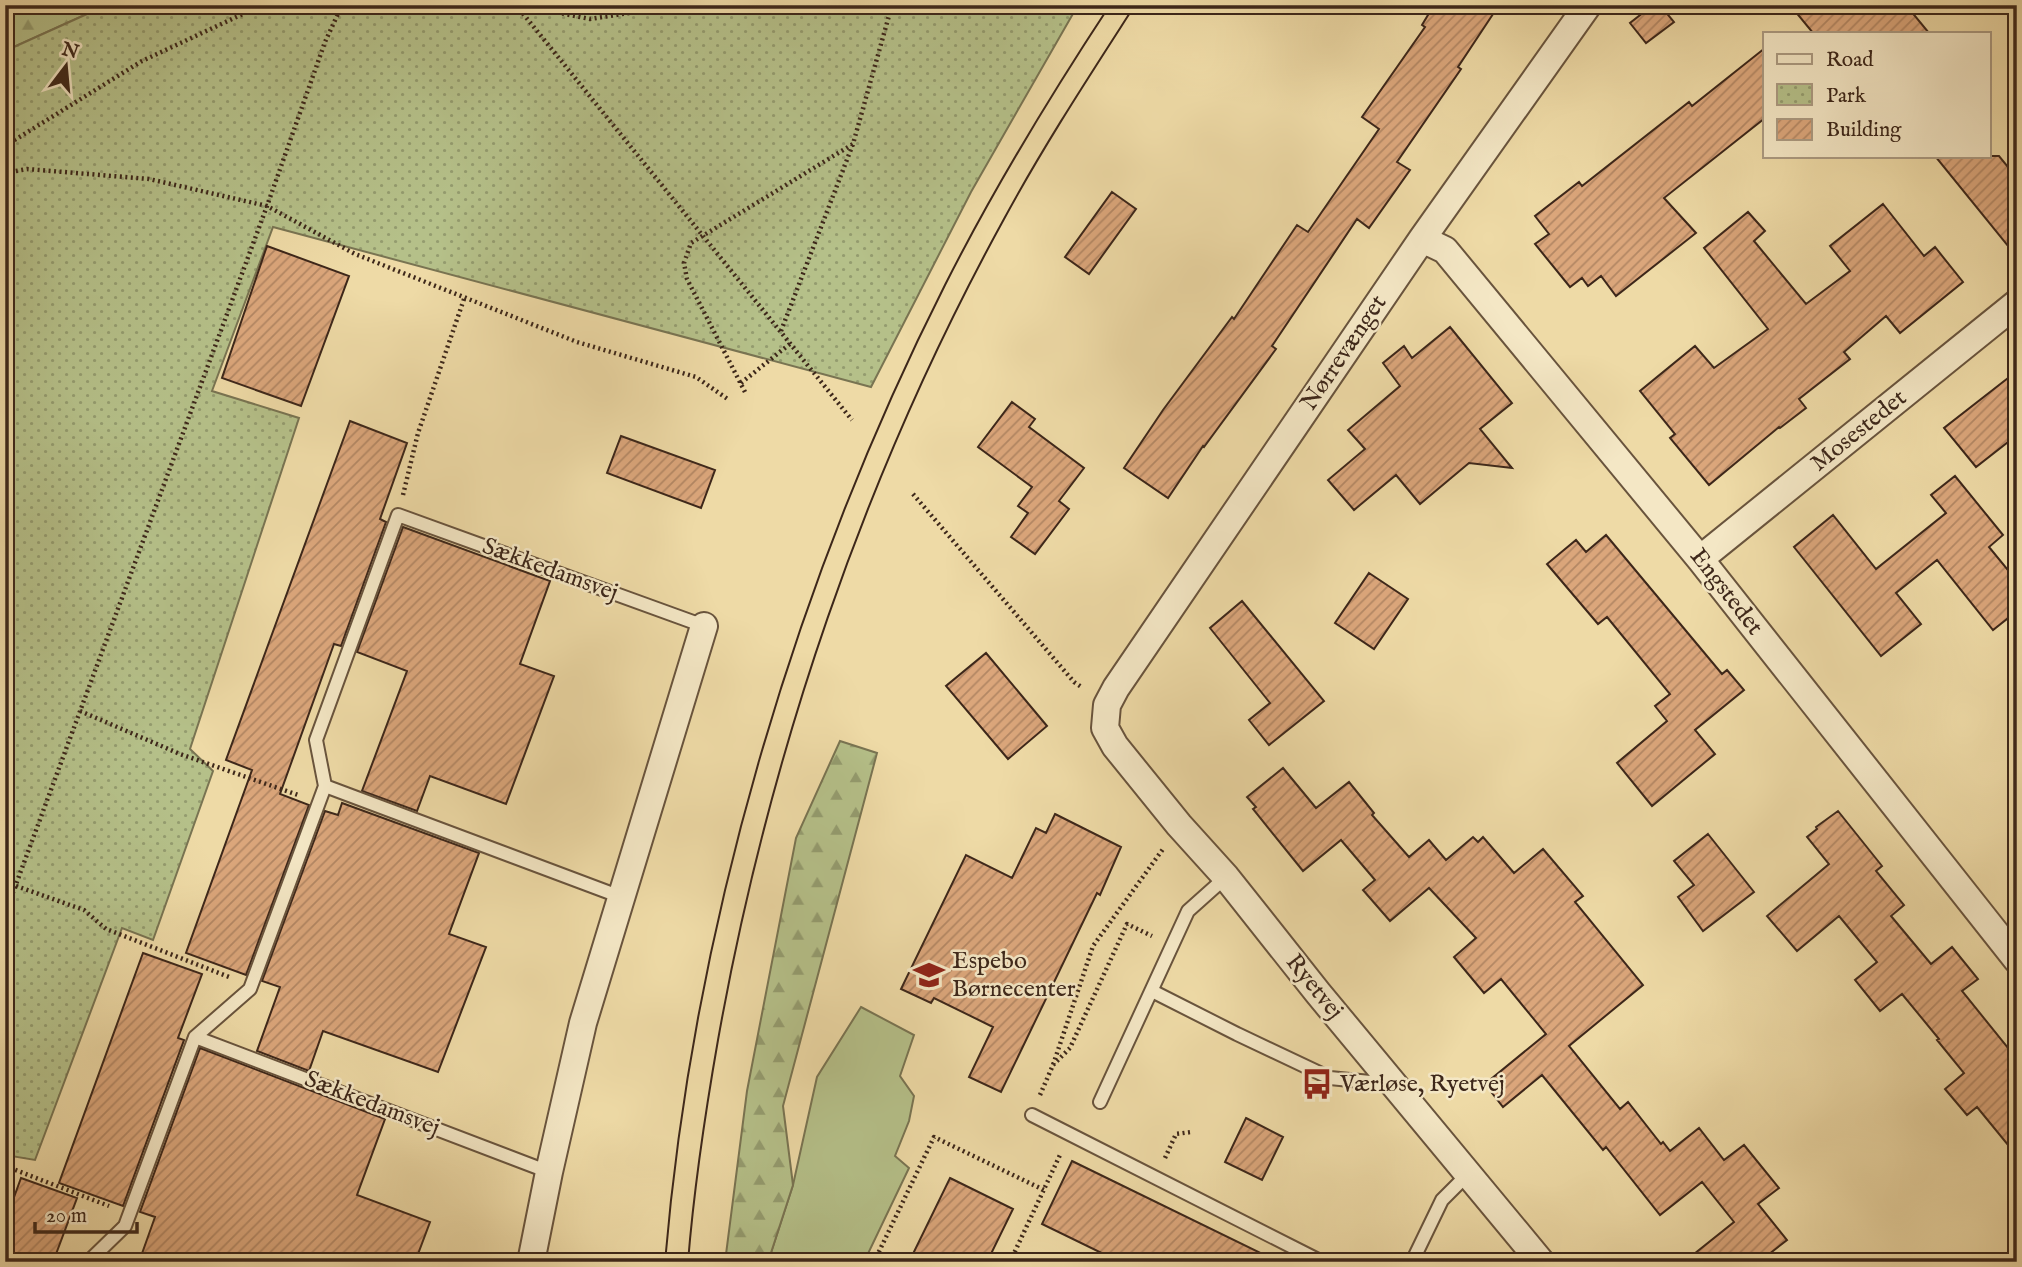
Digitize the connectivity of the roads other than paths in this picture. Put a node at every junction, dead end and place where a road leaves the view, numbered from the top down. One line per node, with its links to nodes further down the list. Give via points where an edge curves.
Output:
1 (1588, 5): 2 (street, Nørrevænget)
2 (1422, 239): 4 (street, Engstedet, via 1445,250); 6 (street, Nørrevænget)
3 (2017, 303): 4 (street, Mosestedet)
4 (1700, 559): 10 (street, Engstedet)
5 (704, 626): 7 (lane, Sækkedamsvej, via 398,515 316,740); 9 (street, Sækkedamsvej)
6 (1107, 705): 8 (street, Ryetvej, via 1105,728 1115,746)
7 (325, 786): 9 (lane); 12 (lane, via 250,989)
8 (1226, 877): 11 (lane, via 1188,911); 13 (street, Ryetvej)
9 (621, 897): 16 (street, Sækkedamsvej, via 583,1023)
10 (2012, 946)
11 (1152, 991): 13 (lane, via 1330,1078); 14 (lane)
12 (195, 1037): 16 (lane, Sækkedamsvej); 18 (lane, via 125,1226)
13 (1395, 1084): 17 (street, Ryetvej)
14 (1100, 1102)
15 (1032, 1115): 20 (lane)
16 (549, 1172): 19 (street, Sækkedamsvej)
17 (1468, 1174): 21 (lane, via 1442,1200); 22 (street, Ryetvej)
18 (88, 1262)
19 (531, 1262)
20 (1322, 1262)
21 (1412, 1262)
22 (1541, 1262)

